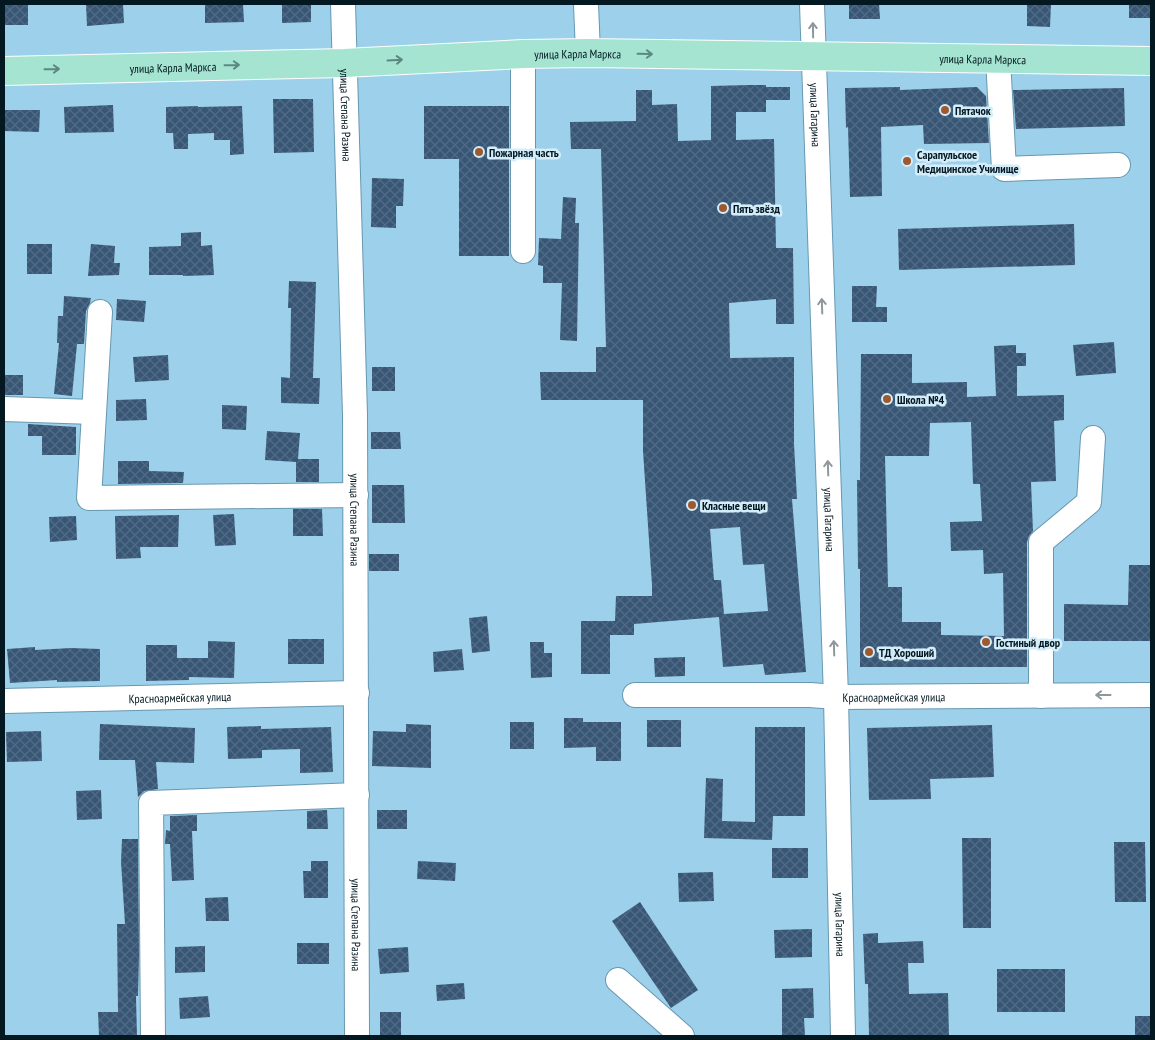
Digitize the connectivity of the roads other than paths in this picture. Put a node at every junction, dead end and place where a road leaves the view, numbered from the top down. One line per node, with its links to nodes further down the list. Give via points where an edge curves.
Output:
1 (344, 4): 9 (street, улица Степана Разина)
2 (586, 4): 4 (street)
3 (812, 4): 6 (street, улица Гагарина, one-way to 3)
4 (588, 53): 5 (main road, улица Карла Маркса); 6 (main road, улица Карла Маркса, one-way to 6)
5 (523, 54): 9 (main road, улица Карла Маркса, one-way to 5); 12 (street)
6 (813, 57): 7 (main road, улица Карла Маркса); 22 (street, улица Гагарина, one-way to 6)
7 (998, 59): 8 (main road, улица Карла Маркса); 11 (street, via 1004,169)
8 (1151, 62)
9 (344, 63): 10 (main road, улица Карла Маркса, one-way to 9); 17 (street, улица Степана Разина)
10 (4, 70)
11 (1118, 165)
12 (523, 251)
13 (100, 312): 15 (street)
14 (4, 409): 15 (street)
15 (94, 412): 17 (street, via 89,498)
16 (1093, 438): 21 (street, via 1089,502 1041,542)
17 (356, 494): 18 (street, улица Степана Разина)
18 (357, 693): 23 (street, Красноармейская улица); 24 (street, улица Степана Разина)
19 (636, 695): 22 (street, Красноармейская улица)
20 (1151, 695): 21 (street, Красноармейская улица, one-way to 21)
21 (1041, 696): 22 (street, Красноармейская улица)
22 (836, 697): 29 (street, улица Гагарина)
23 (4, 701)
24 (357, 795): 26 (street, via 150,802); 27 (street, улица Степана Разина)
25 (618, 980): 28 (street)
26 (153, 1036)
27 (358, 1036)
28 (682, 1036)
29 (843, 1036)

